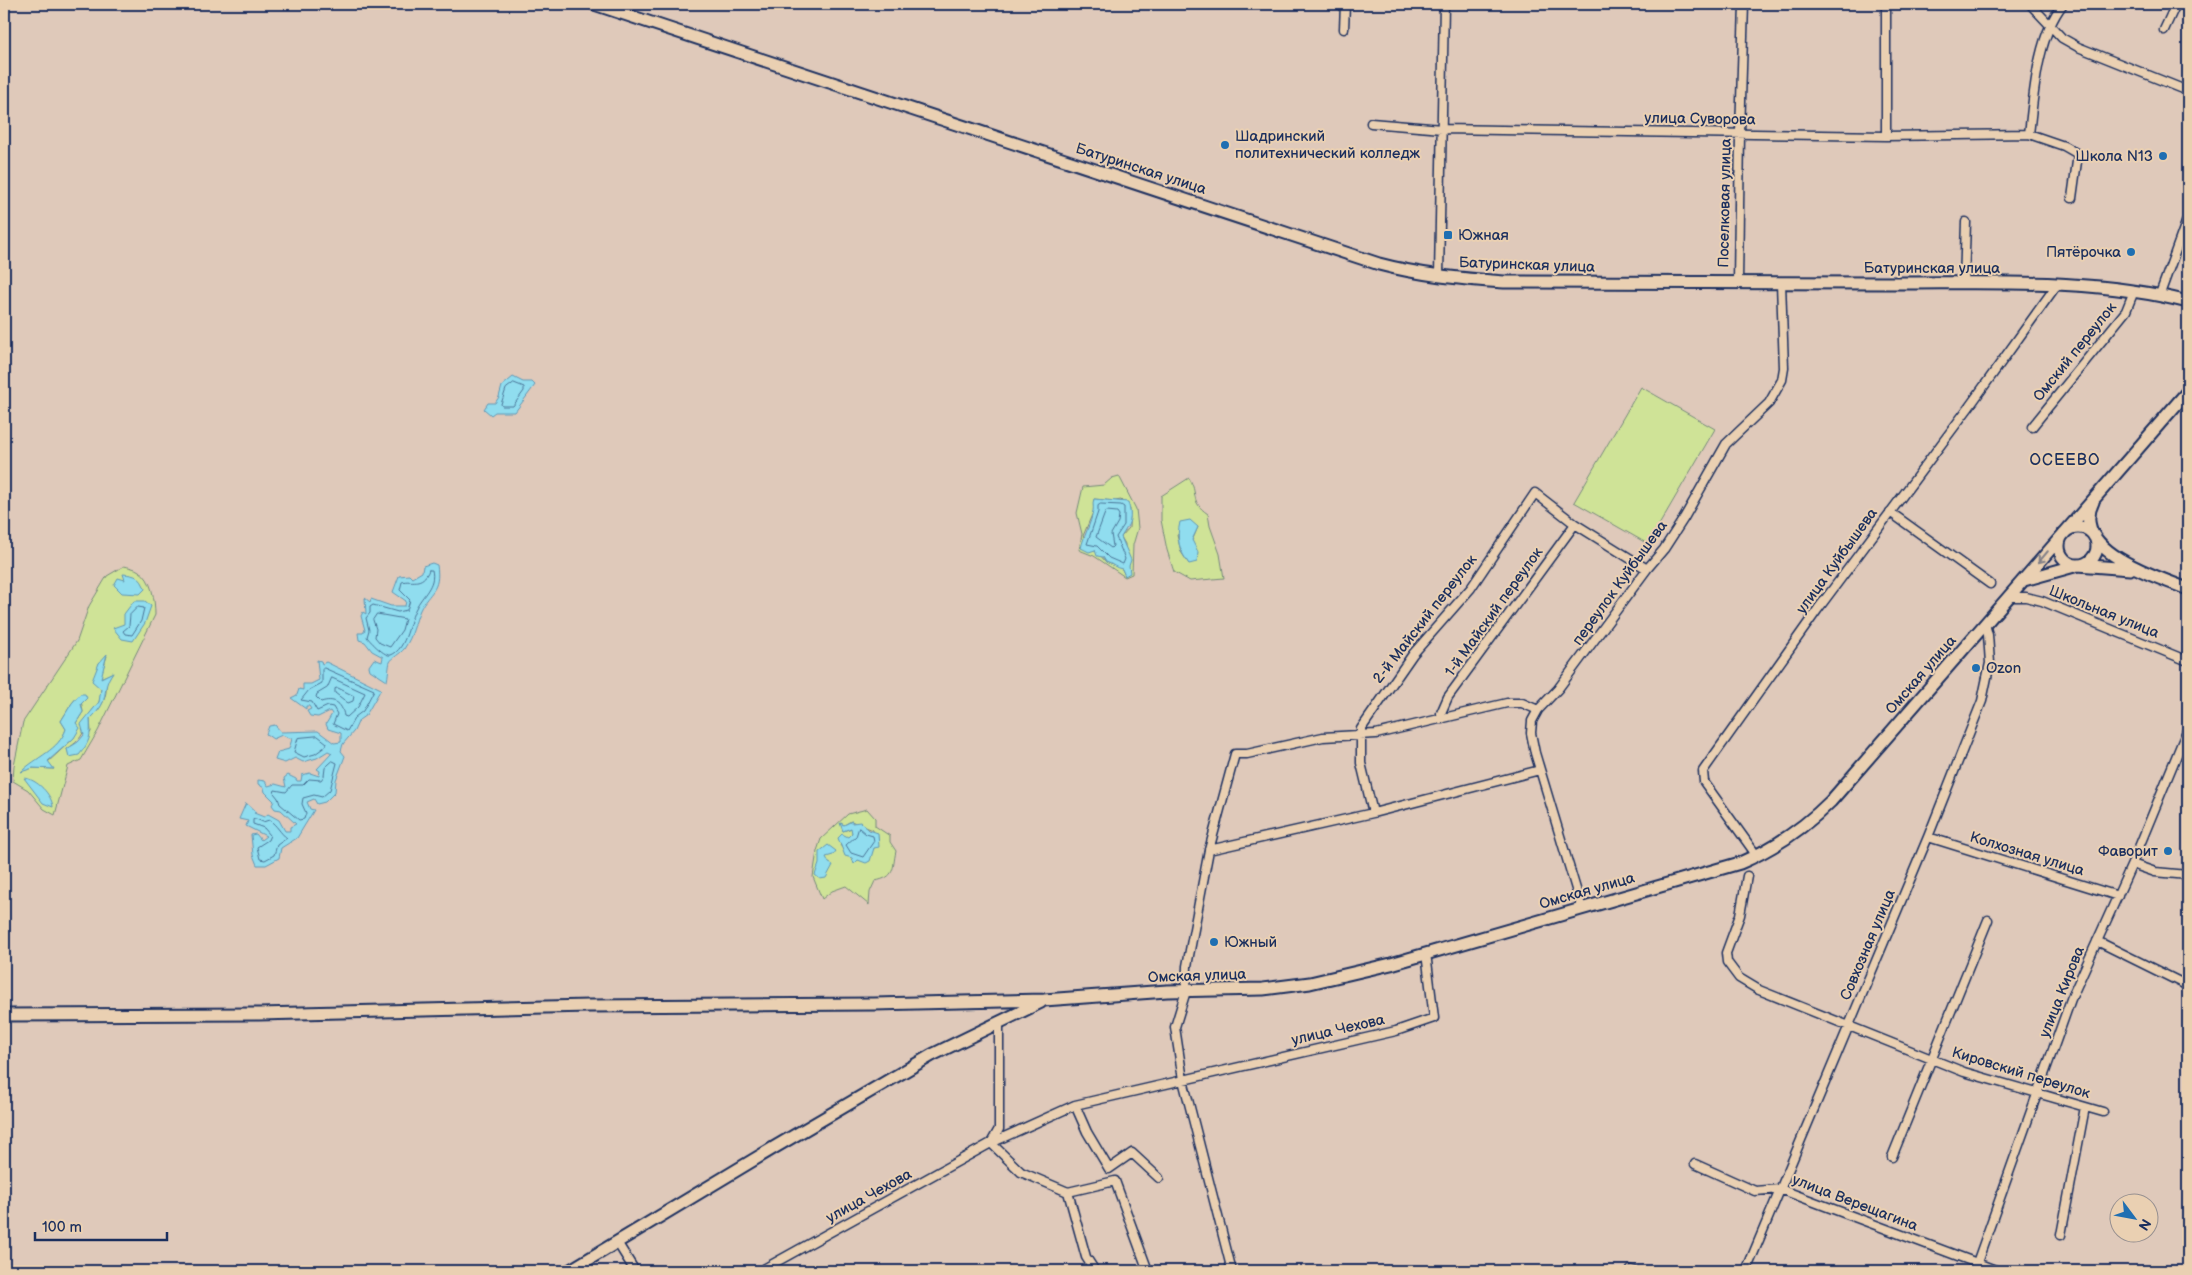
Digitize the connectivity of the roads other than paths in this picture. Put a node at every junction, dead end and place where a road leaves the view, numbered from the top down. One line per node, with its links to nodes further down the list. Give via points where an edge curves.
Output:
1 (594, 4): 21 (street, Батуринская улица, via 1379,264)
2 (1345, 4): 10 (street)
3 (1444, 4): 14 (street)
4 (1744, 4): 15 (street, Поселковая улица)
5 (1886, 4): 17 (street)
6 (2030, 4): 9 (street)
7 (2063, 4): 9 (street)
8 (2176, 4): 11 (street)
9 (2049, 26): 12 (street, via 2078,46); 16 (street, via 2038,70)
10 (1344, 29)
11 (2164, 30)
12 (2188, 91)
13 (1371, 123): 14 (street, улица Суворова)
14 (1442, 129): 15 (street, улица Суворова); 21 (street)
15 (1740, 134): 17 (street, улица Суворова); 22 (street, Поселковая улица)
16 (2029, 134): 17 (street, улица Суворова); 18 (street, улица Суворова, via 2078,154)
17 (1886, 136)
18 (2072, 198)
19 (2188, 217): 27 (street)
20 (1966, 222): 24 (street)
21 (1439, 276): 22 (street, Батуринская улица, via 1504,282)
22 (1738, 283): 23 (street, Батуринская улица)
23 (1781, 283): 24 (street, Батуринская улица); 37 (street, переулок Куйбышева, via 1784,368 1778,390 1757,416 1726,444 1684,518)
24 (1964, 283): 25 (street, Батуринская улица)
25 (2056, 286): 26 (street, Батуринская улица); 32 (street, улица Куйбышева)
26 (2134, 291): 27 (street, Батуринская улица); 30 (street, Омский переулок, via 2126,311)
27 (2160, 294): 28 (street, Батуринская улица)
28 (2188, 302)
29 (2188, 391): 31 (street, Омская улица)
30 (2032, 427)
31 (2095, 498): 34 (street, Омская улица); 35 (street, Омская улица, via 2088,516)
32 (1890, 512): 40 (street); 53 (street, улица Куйбышева, via 1703,771 1704,782)
33 (1575, 524): 37 (street, 2-й Майский переулок); 46 (street, 1-й Майский переулок, via 1448,697 1441,713); 48 (street, 2-й Майский переулок, via 1535,493 1471,588 1435,627 1381,698 1361,729)
34 (2062, 534): 35 (street, via 2079,528); 36 (street, via 2059,546 2062,556 2069,563); 39 (street, Омская улица, one-way to 39)
35 (2093, 536): 36 (street, via 2096,545 2094,555 2088,562); 38 (street, via 2113,555)
36 (2078, 565): 38 (street); 39 (street)
37 (1647, 568): 45 (street, переулок Куйбышева, via 1558,689)
38 (2142, 572): 41 (street)
39 (2023, 581): 42 (street, Омская улица)
40 (1990, 584)
41 (2188, 589)
42 (2008, 597): 43 (street, Омская улица); 44 (street, Школьная улица, via 2042,601)
43 (1985, 624): 51 (street, Совхозная улица, via 1990,663 1982,701); 53 (street, Омская улица, via 1817,815 1786,840)
44 (2188, 661)
45 (1538, 710): 46 (street, via 1522,703 1507,703); 49 (street, переулок Куйбышева, via 1530,733)
46 (1442, 719): 48 (street)
47 (2188, 728): 54 (street, улица Кирова)
48 (1360, 736): 50 (street, 2-й Майский переулок, via 1361,763); 52 (street, via 1323,737 1235,754)
49 (1540, 770): 50 (street); 58 (street, переулок Куйбышева)
50 (1373, 812): 52 (street)
51 (1928, 838): 57 (street, Колхозная улица); 67 (street, Совхозная улица)
52 (1209, 850): 63 (street, via 1190,948)
53 (1757, 856): 58 (street, Омская улица)
54 (2132, 864): 55 (street, via 2155,872); 57 (street, улица Кирова)
55 (2188, 874)
56 (1747, 876): 67 (street, Кировский переулок, via 1740,915 1726,953 1732,971 1759,990)
57 (2118, 896): 60 (street, улица Кирова)
58 (1582, 909): 61 (street, Омская улица)
59 (1988, 920): 68 (street, Кировский переулок)
60 (2097, 941): 62 (street); 70 (street, улица Кирова, via 2071,999)
61 (1426, 953): 63 (street, Омская улица, via 1310,983 1263,989); 69 (street, улица Чехова, via 1434,1018 1396,1031)
62 (2188, 986)
63 (1186, 991): 64 (street, Омская улица); 69 (street, via 1175,1027)
64 (1044, 1000): 65 (street, Омская улица, via 268,1014); 66 (street)
65 (4, 1015)
66 (999, 1022): 74 (street, via 999,1129); 81 (street, via 932,1055)
67 (1850, 1025): 68 (street, Кировский переулок); 78 (street, Совхозная улица)
68 (1931, 1058): 70 (street, Кировский переулок, via 1964,1072); 75 (street, Кировский переулок)
69 (1183, 1080): 71 (street, улица Чехова); 88 (street)
70 (2037, 1093): 72 (street, Кировский переулок); 82 (street, улица Кирова)
71 (1075, 1105): 74 (street, улица Чехова); 77 (street, via 1110,1169 1132,1153)
72 (2085, 1107): 73 (street, Кировский переулок); 80 (street)
73 (2103, 1112)
74 (991, 1143): 79 (street, via 1021,1172); 85 (street, улица Чехова)
75 (1892, 1157)
76 (1695, 1164): 78 (street, улица Верещагина, via 1755,1191)
77 (1159, 1178)
78 (1780, 1189): 82 (street, улица Верещагина); 89 (street, Совхозная улица)
79 (1068, 1192): 86 (street, via 1086,1257); 87 (street, via 1115,1182)
80 (2061, 1235)
81 (617, 1242): 83 (street); 84 (street)
82 (1977, 1269): 90 (street, улица Верещагина)
83 (570, 1271)
84 (635, 1271)
85 (760, 1271)
86 (1095, 1271)
87 (1148, 1271)
88 (1232, 1271)
89 (1746, 1271)
90 (1998, 1271)

